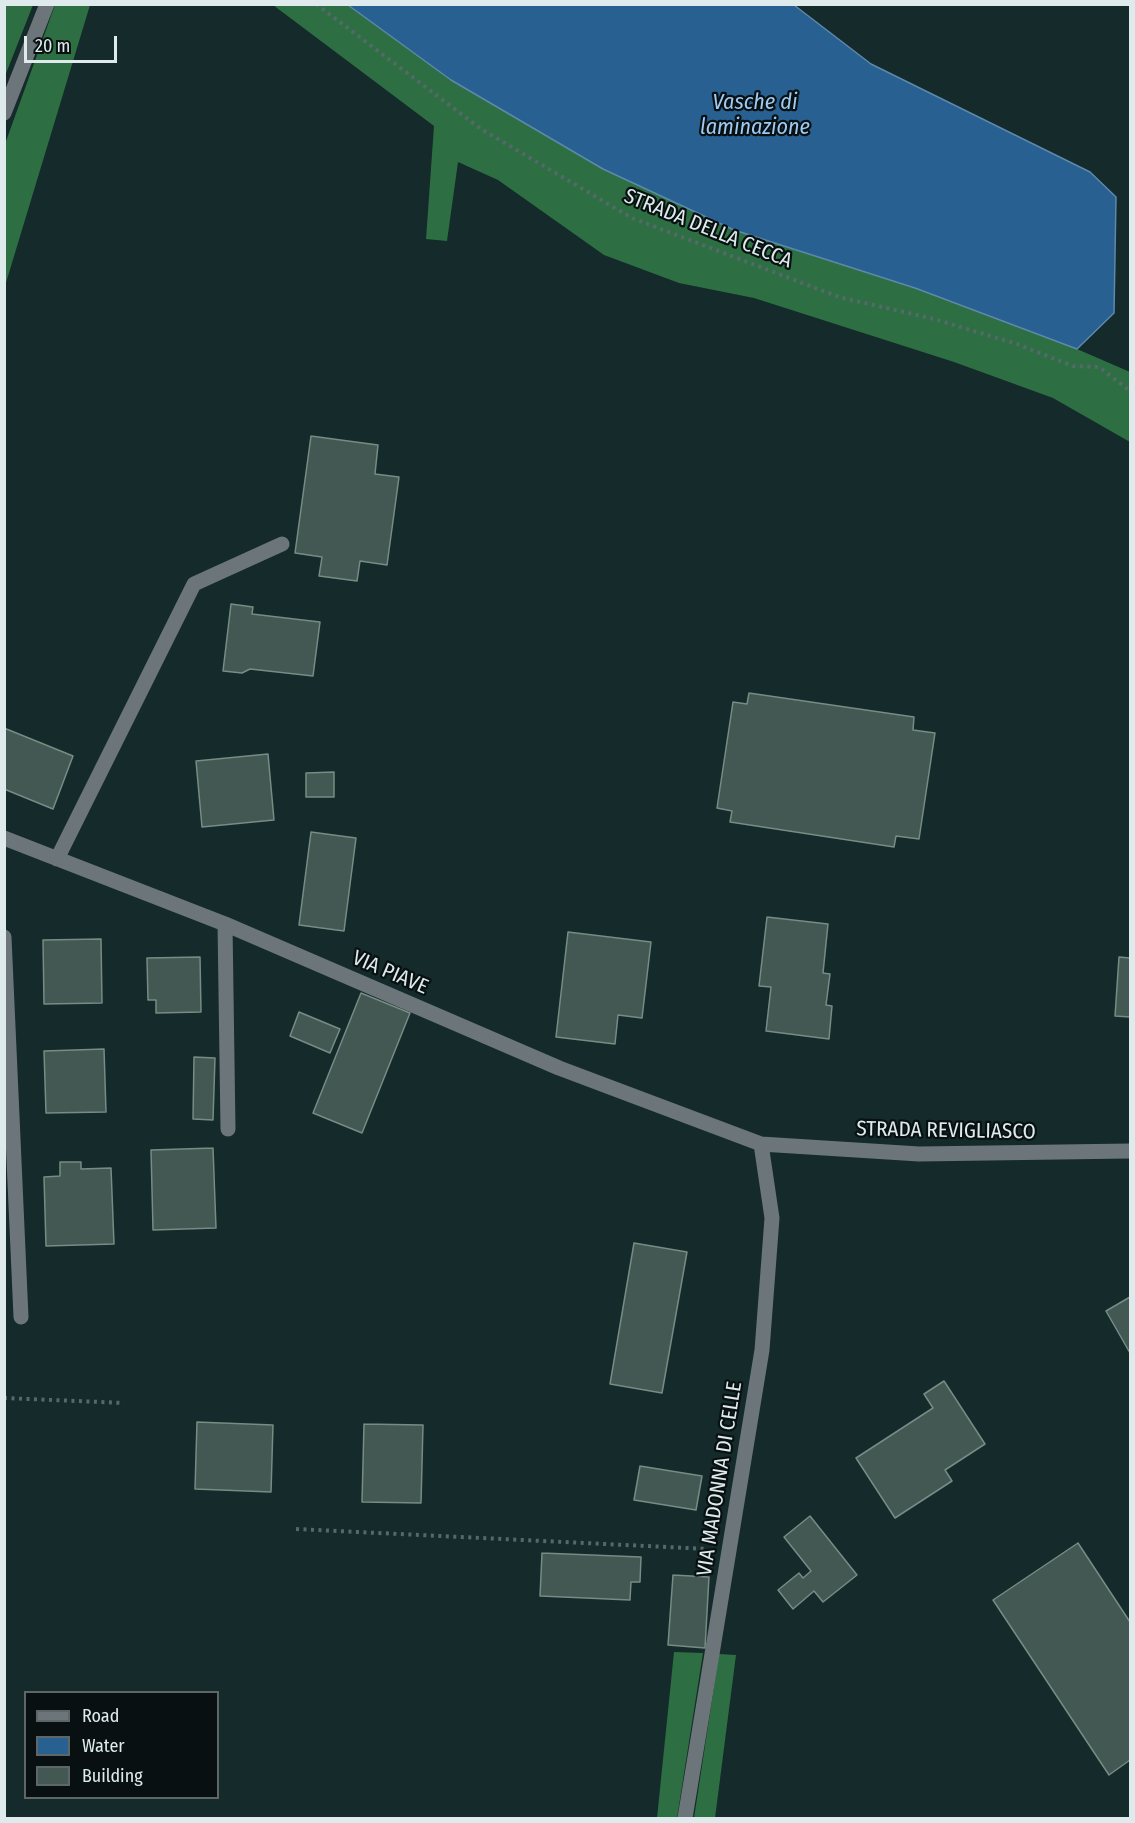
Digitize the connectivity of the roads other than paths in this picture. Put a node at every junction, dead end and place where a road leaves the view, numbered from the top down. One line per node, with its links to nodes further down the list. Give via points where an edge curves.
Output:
1 (47, 4): 2 (street)
2 (4, 114)
3 (282, 544): 5 (street, via 194,584)
4 (4, 838): 5 (street, VIA PIAVE)
5 (57, 858): 6 (street, VIA PIAVE)
6 (225, 924): 8 (street); 9 (street, VIA PIAVE, via 559,1068)
7 (4, 937): 11 (street)
8 (228, 1129)
9 (761, 1144): 10 (street, STRADA REVIGLIASCO, via 919,1154); 12 (street, VIA MADONNA DI CELLE, via 772,1218 763,1339)
10 (1131, 1151)
11 (21, 1317)
12 (685, 1818)

